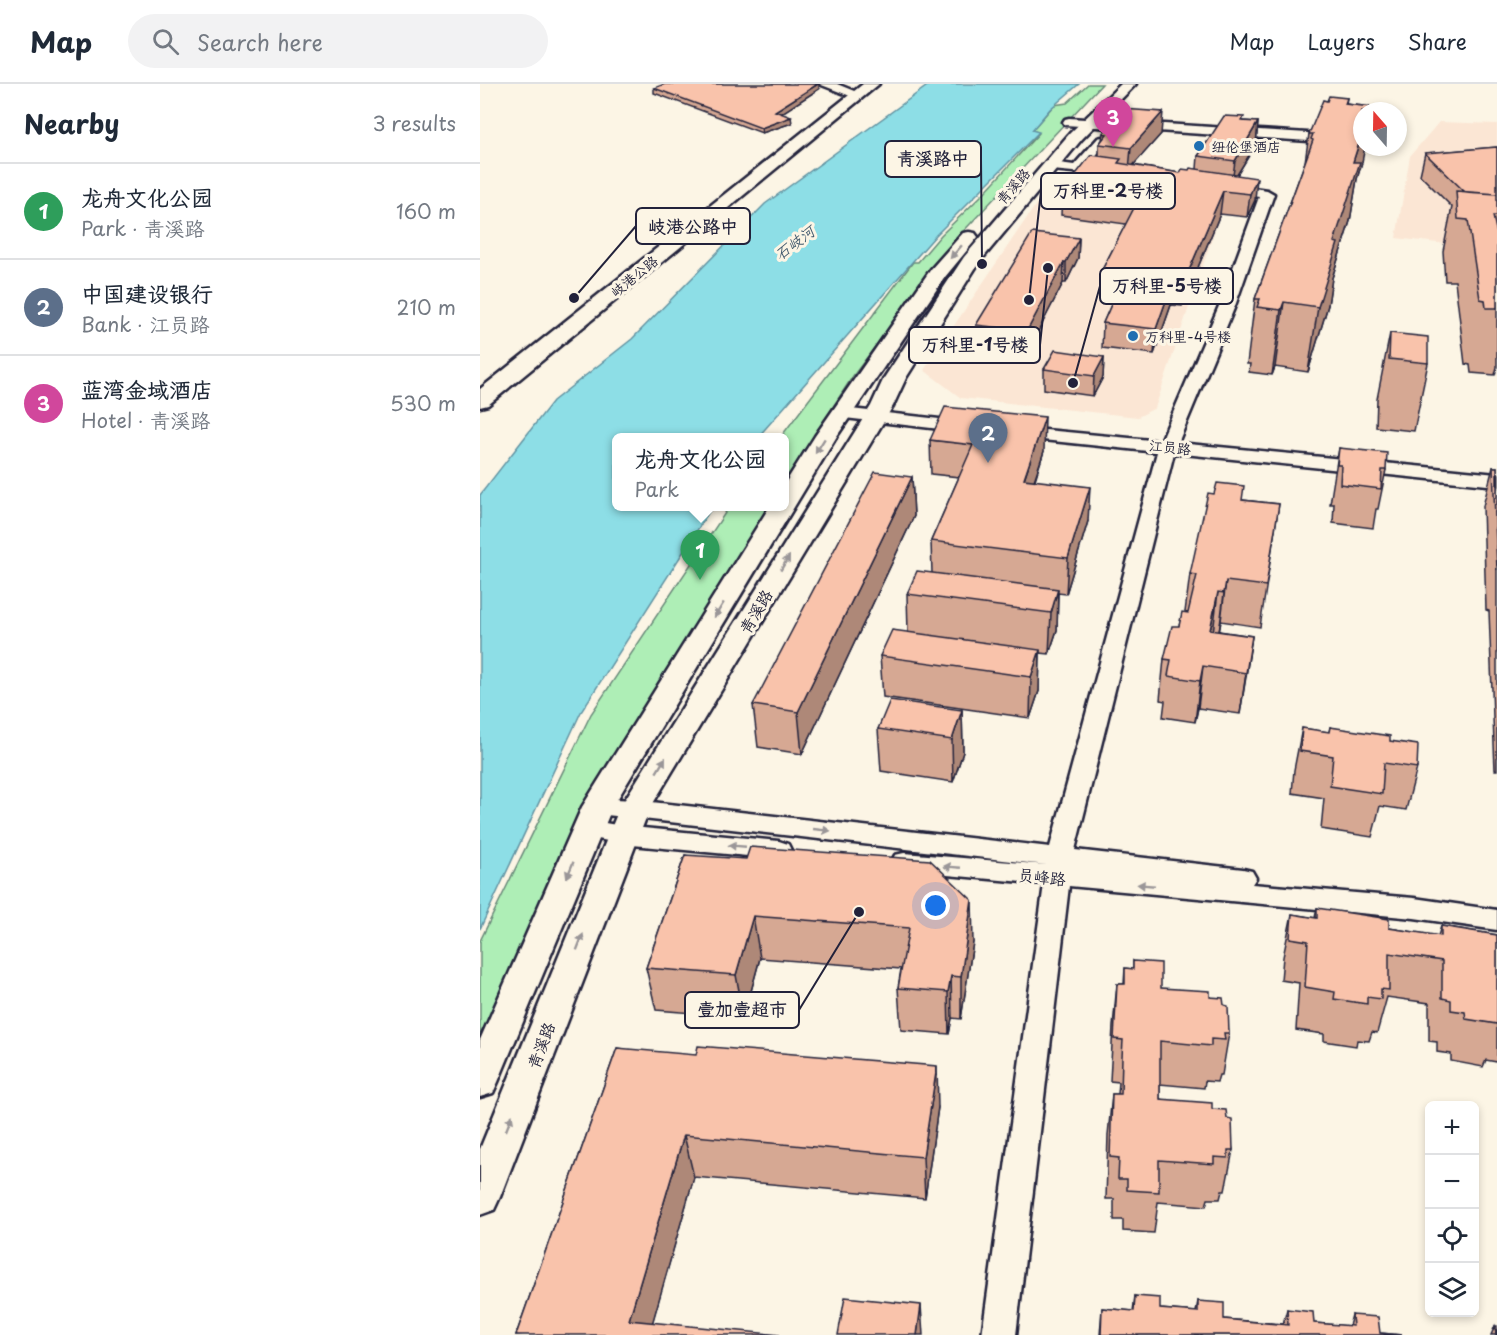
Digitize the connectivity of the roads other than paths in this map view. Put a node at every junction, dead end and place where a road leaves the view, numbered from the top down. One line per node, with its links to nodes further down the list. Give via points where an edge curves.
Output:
1 (825, 84): 4 (street)
2 (1107, 84): 5 (main road, 青溪路)
3 (1129, 84): 5 (main road, 青溪路)
4 (860, 89): 10 (main road, 岐港公路); 11 (main road, 岐港公路)
5 (1086, 129): 6 (street); 7 (main road, 青溪路); 12 (main road, 青溪路, one-way to 12, via 938,273)
6 (1324, 138)
7 (1064, 167): 8 (street); 13 (main road, 青溪路, via 971,261 895,378)
8 (1133, 176)
9 (1200, 185): 14 (street, via 1268,194 1227,306)
10 (480, 382)
11 (480, 400)
12 (847, 407): 13 (street, 江员路); 17 (main road, 青溪路, one-way to 17)
13 (878, 412): 14 (street, 江员路); 19 (main road, 青溪路, one-way to 13)
14 (1169, 442): 15 (street, 江员路); 16 (street, 江员路); 24 (street)
15 (1497, 470)
16 (1497, 480)
17 (789, 495)
18 (779, 511): 20 (main road, 青溪路, one-way to 20)
19 (634, 809): 20 (street, 员峰路); 21 (main road, 青溪路); 24 (street, 员峰路, one-way to 24)
20 (593, 818): 21 (street); 27 (main road, 青溪路, one-way to 27)
21 (622, 835): 22 (street, one-way to 21); 28 (main road, 青溪路, one-way to 21)
22 (801, 852)
23 (836, 856): 24 (street, 员峰路, one-way to 23)
24 (1058, 867): 25 (street, 员峰路); 26 (street, 员峰路, one-way to 24); 29 (street)
25 (1497, 908)
26 (1497, 920)
27 (480, 1082)
28 (480, 1197)
29 (999, 1335)

